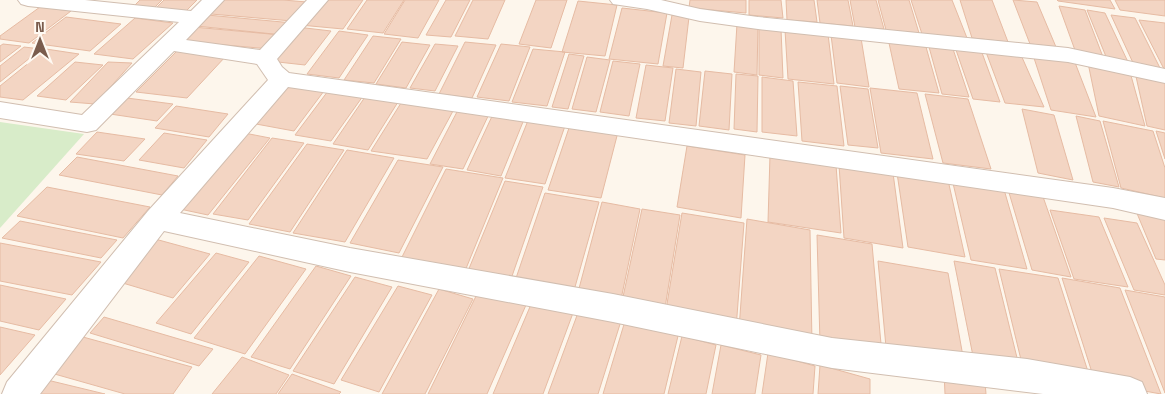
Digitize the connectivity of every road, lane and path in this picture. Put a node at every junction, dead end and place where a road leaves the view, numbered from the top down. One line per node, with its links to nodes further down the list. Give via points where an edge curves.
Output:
1 (28, 0): 5 (street)
2 (214, 0): 5 (street)
3 (318, 0): 7 (street)
4 (620, 0): 8 (street, via 758,23 1068,55)
5 (196, 18): 6 (street)
6 (169, 44): 7 (street); 9 (street, via 87,124)
7 (274, 68): 10 (street, via 1113,198); 11 (street)
8 (1165, 76)
9 (0, 110)
10 (1165, 209)
11 (158, 219): 12 (street); 13 (street, via 350,260 613,308 832,353 1026,375)
12 (19, 394)
13 (1130, 394)

